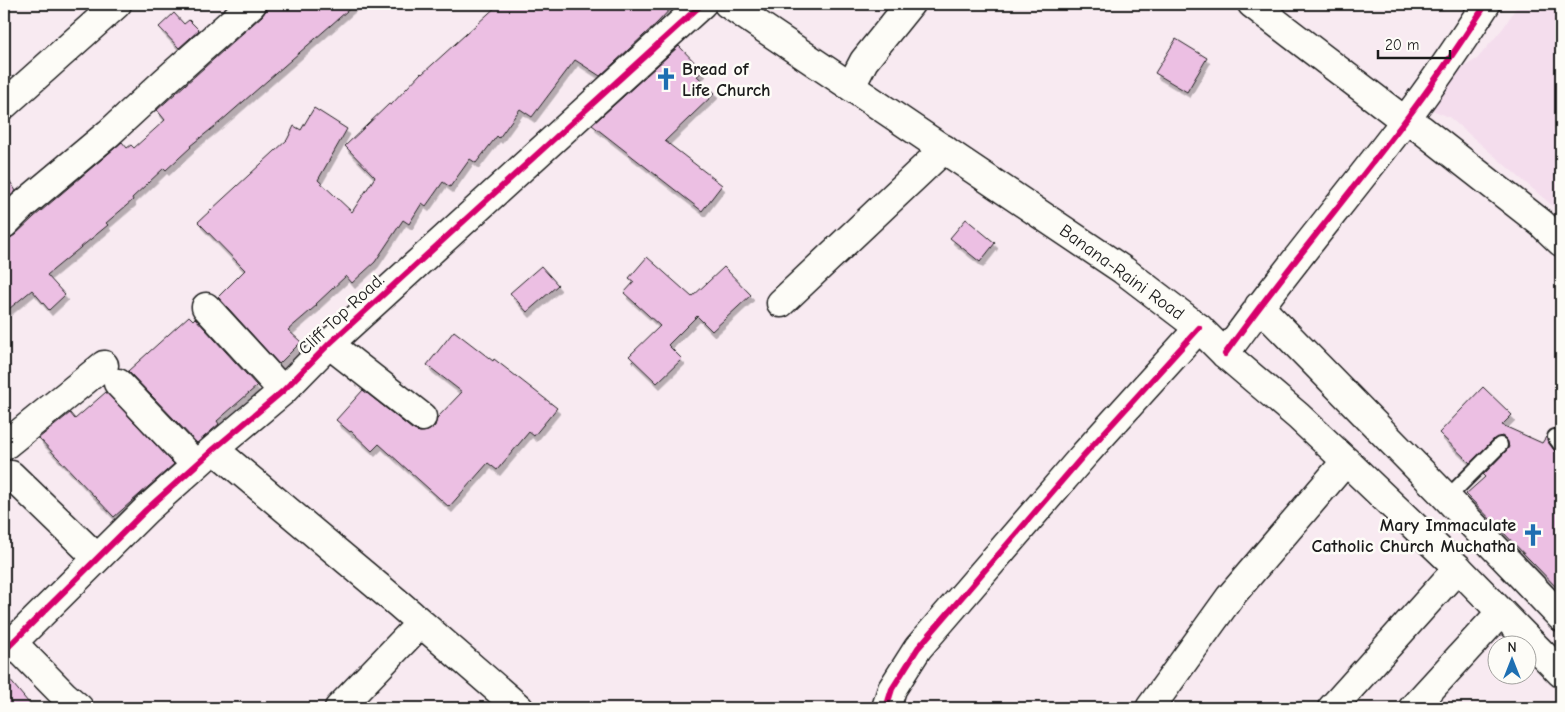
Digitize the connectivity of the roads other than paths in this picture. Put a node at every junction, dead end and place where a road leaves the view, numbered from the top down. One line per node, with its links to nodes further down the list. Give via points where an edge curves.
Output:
1 (116, 4): 9 (street)
2 (252, 4): 12 (street)
3 (702, 4): 18 (street, Cliff Top Road.)
4 (728, 4): 8 (street, Banana-Raini Road)
5 (910, 4): 8 (street, via 864,62)
6 (1252, 4): 10 (street)
7 (1486, 4): 10 (street)
8 (851, 86): 11 (street, Banana-Raini Road)
9 (4, 105)
10 (1405, 121): 13 (street, via 1421,129); 16 (street)
11 (944, 149): 14 (street); 17 (street, Banana-Raini Road, via 1123,270)
12 (4, 224)
13 (1561, 242)
14 (781, 303)
15 (206, 306): 20 (street)
16 (1259, 306): 19 (street); 27 (street)
17 (1199, 328): 19 (street, Banana-Raini Road); 38 (street, via 1084,455 925,641 892,688)
18 (329, 344): 20 (street, Cliff Top Road.); 21 (street)
19 (1225, 354): 25 (street, Banana-Raini Road)
20 (283, 391): 24 (street, Cliff Top Road.)
21 (422, 417)
22 (1500, 445): 27 (lane)
23 (4, 446): 24 (street, via 111,374)
24 (205, 457): 28 (street, Cliff Top Road.); 32 (street)
25 (1346, 461): 29 (street, Banana-Raini Road); 39 (street, via 1230,597)
26 (11, 475): 28 (street)
27 (1447, 498): 31 (street)
28 (97, 558): 33 (street, Cliff Top Road.)
29 (1458, 568): 30 (street, Banana-Raini Road); 40 (street)
30 (1501, 612): 34 (street, Banana-Raini Road); 41 (street)
31 (1561, 617)
32 (421, 623): 36 (street); 37 (street)
33 (8, 646): 35 (street)
34 (1561, 673)
35 (79, 708)
36 (338, 708)
37 (519, 708)
38 (886, 708)
39 (1150, 708)
40 (1332, 708)
41 (1413, 708)

